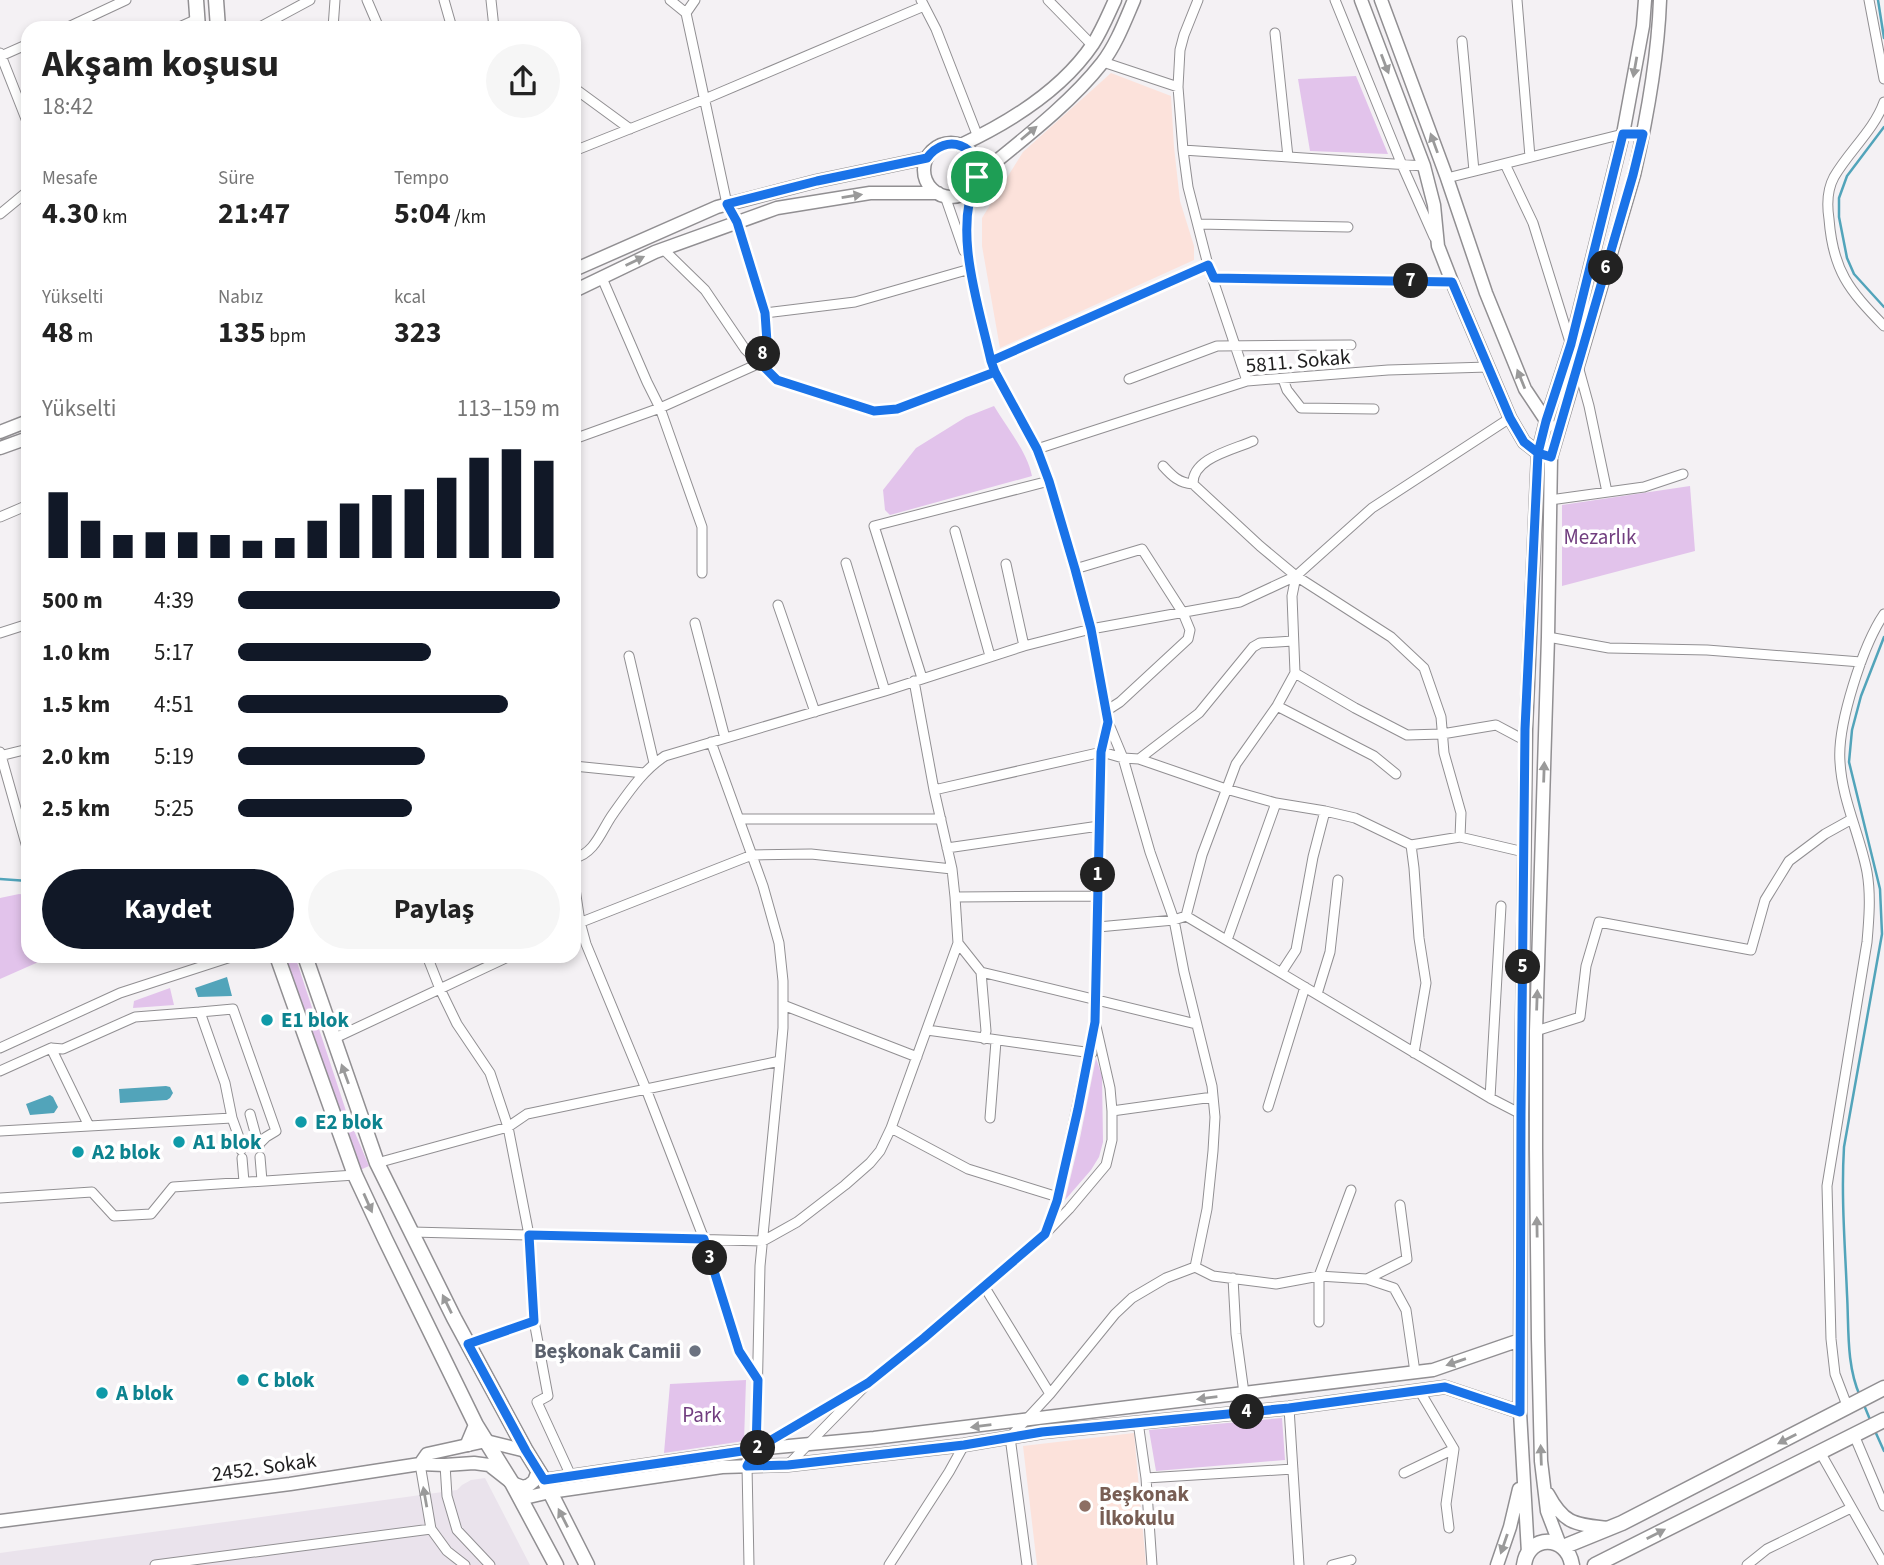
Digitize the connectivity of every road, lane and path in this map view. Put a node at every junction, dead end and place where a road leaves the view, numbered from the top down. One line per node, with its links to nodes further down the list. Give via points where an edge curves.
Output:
1 (126, 0): 24 (street)
2 (196, 0): 25 (main road)
3 (216, 0): 26 (main road)
4 (310, 0): 27 (street)
5 (335, 0): 28 (street)
6 (367, 0): 29 (street)
7 (444, 0): 30 (street)
8 (491, 0): 31 (street)
9 (670, 0): 23 (street)
10 (695, 0): 23 (street)
11 (1048, 0): 34 (street)
12 (1115, 0): 34 (street)
13 (1135, 0): 37 (street)
14 (1198, 0): 39 (street, via 1180,50)
15 (1335, 0): 55 (street)
16 (1361, 0): 56 (street, one-way to 56)
17 (1381, 0): 58 (street, one-way to 17)
18 (1517, 0): 52 (street)
19 (1645, 0): 45 (street, one-way to 45)
20 (1660, 0): 46 (street)
21 (1869, 0): 38 (street)
22 (922, 3): 41 (street); 47 (street)
23 (686, 13): 41 (street)
24 (85, 21)
25 (197, 21)
26 (218, 21)
27 (271, 21)
28 (334, 21)
29 (376, 21)
30 (450, 21)
31 (493, 21)
32 (1275, 33): 51 (street)
33 (1462, 41): 57 (street)
34 (1093, 45): 47 (street, via 1052,89)
35 (21, 47): 36 (street)
36 (0, 55): 43 (street)
37 (1103, 62): 39 (street); 59 (street, one-way to 37)
38 (1884, 79)
39 (1178, 87): 50 (street)
40 (581, 93): 44 (street)
41 (705, 99): 44 (street); 62 (street)
42 (1884, 102): 77 (street, via 1832,181 1827,204 1838,267)
43 (21, 107)
44 (629, 129): 49 (street)
45 (1623, 134): 46 (street); 52 (street); 79 (street)
46 (1643, 134): 83 (street)
47 (978, 137): 48 (street)
48 (961, 145): 53 (street, via 938,147); 59 (street, via 973,155 978,170)
49 (581, 148)
50 (1182, 150): 51 (street); 65 (street)
51 (1288, 157): 55 (street)
52 (1530, 157): 54 (street)
53 (927, 158): 60 (street, via 927,182); 62 (street)
54 (1505, 164): 57 (street); 79 (street, via 1533,223)
55 (1402, 165): 56 (street); 67 (street)
56 (1424, 166): 67 (street)
57 (1474, 171): 58 (street)
58 (1447, 178): 92 (street, one-way to 58, via 1525,389)
59 (975, 181): 60 (street, via 961,195); 71 (street, via 966,233)
60 (941, 195): 64 (street, one-way to 60, via 777,208 870,193); 71 (street)
61 (21, 197): 63 (street)
62 (727, 204): 64 (street); 70 (street)
63 (0, 214)
64 (737, 222): 68 (street); 76 (street)
65 (1198, 224): 66 (street); 69 (street)
66 (1348, 227)
67 (1438, 246): 74 (street)
68 (663, 249): 72 (street, one-way to 68); 82 (street, via 705,290 745,349)
69 (1208, 265): 73 (street); 81 (street)
70 (581, 267)
71 (970, 269): 76 (street, via 855,302); 81 (street)
72 (601, 278): 75 (street); 89 (street)
73 (1214, 278): 74 (street); 78 (street)
74 (1452, 282): 84 (street)
75 (581, 288)
76 (765, 313): 82 (street, via 767,342)
77 (1884, 326)
78 (1234, 344): 80 (street); 86 (street, via 1217,345); 88 (street)
79 (1571, 344): 92 (street)
80 (1351, 345)
81 (991, 361): 85 (street)
82 (760, 363): 85 (street, via 777,380 874,411 897,409); 89 (street)
83 (1578, 364): 96 (street); 106 (street)
84 (1488, 367): 87 (street, 5811. Sokak); 91 (street)
85 (995, 372): 100 (street)
86 (1129, 379)
87 (1283, 379): 88 (street, 5811. Sokak); 90 (street, via 1301,408)
88 (1247, 381): 100 (street, 5811. Sokak)
89 (660, 408): 95 (street); 114 (street, via 702,527)
90 (1374, 409)
91 (1510, 418): 101 (street, via 1524,442); 115 (street, via 1372,508)
92 (1546, 421): 96 (street); 101 (street)
93 (21, 423): 94 (street)
94 (1, 428)
95 (581, 436)
96 (1556, 438): 101 (street)
97 (21, 440): 99 (street)
98 (1253, 441): 105 (street, via 1204,462 1194,473)
99 (0, 448)
100 (1037, 449): 104 (street)
101 (1544, 455): 107 (street); 138 (street)
102 (1163, 466): 105 (street, via 1184,484)
103 (1683, 474): 106 (street, via 1644,487)
104 (1049, 481): 113 (street); 130 (street, via 874,526)
105 (1193, 485): 115 (street)
106 (1607, 492): 107 (street)
107 (1550, 500): 123 (street)
108 (21, 508): 109 (street)
109 (0, 517)
110 (955, 531): 127 (street)
111 (846, 563): 131 (street)
112 (1006, 564): 125 (street)
113 (1075, 569): 117 (street, via 1142,549); 121 (street)
114 (702, 573)
115 (1296, 576): 117 (street, via 1240,602); 124 (street); 136 (street, via 1391,637 1424,667)
116 (778, 605): 134 (street)
117 (1183, 612): 121 (street); 133 (street, via 1190,630 1188,639)
118 (1884, 614): 128 (street)
119 (695, 623): 137 (street)
120 (21, 626): 122 (street)
121 (1091, 629): 125 (street); 133 (street)
122 (0, 633)
123 (1548, 637): 128 (street, via 1609,648); 192 (street, one-way to 123)
124 (1293, 642): 129 (street); 144 (street, via 1253,647 1199,713)
125 (1024, 646): 127 (street)
126 (629, 656): 145 (street)
127 (990, 656): 130 (street)
128 (1861, 662): 155 (street, via 1840,739 1840,764)
129 (1294, 673): 132 (street); 136 (street, via 1407,735)
130 (918, 680): 131 (street); 150 (street)
131 (886, 691): 134 (street)
132 (1277, 706): 148 (street, via 1374,756); 149 (street, via 1236,764)
133 (1106, 711): 135 (street)
134 (814, 712): 137 (street)
135 (1108, 722): 141 (street); 143 (street)
136 (1443, 734): 138 (street, via 1496,725); 158 (street, via 1461,813)
137 (725, 738): 139 (street)
138 (1526, 741): 161 (street)
139 (710, 742): 145 (street); 153 (street)
140 (21, 750): 142 (street)
141 (1101, 752): 143 (street); 150 (street); 156 (street)
142 (0, 755): 157 (street)
143 (1123, 758): 144 (street); 170 (street)
144 (1139, 759): 149 (street)
145 (654, 763): 147 (street)
146 (581, 767): 147 (street)
147 (644, 773): 163 (street, via 597,841)
148 (1395, 774)
149 (1226, 789): 151 (street); 169 (street)
150 (934, 790): 154 (street)
151 (1276, 803): 152 (street); 174 (street)
152 (1325, 811): 159 (street, via 1355,818); 182 (street, via 1296,950)
153 (739, 818): 154 (street); 162 (street)
154 (940, 819): 160 (street)
155 (1852, 819): 192 (street, via 1789,861 1765,900 1751,950 1599,922 1586,966 1580,1017); 248 (street, via 1867,872 1870,910 1826,1186 1831,1339 1835,1374)
156 (1099, 826): 160 (street); 166 (street)
157 (21, 827)
158 (1460, 837): 159 (street); 161 (street)
159 (1411, 845): 198 (street, via 1426,983)
160 (947, 848): 164 (street)
161 (1524, 852): 210 (street)
162 (752, 855): 164 (street, via 811,854); 171 (street); 187 (street, via 779,943)
163 (581, 856)
164 (952, 869): 167 (street)
165 (1338, 880): 185 (street, via 1330,952)
166 (1098, 895): 167 (street); 172 (street)
167 (955, 897): 175 (street)
168 (1501, 906): 206 (street)
169 (1186, 916): 170 (street); 174 (street)
170 (1174, 920): 172 (street); 190 (street)
171 (581, 921)
172 (1098, 927): 186 (street)
173 (581, 932): 204 (street)
174 (1227, 940): 182 (street)
175 (958, 943): 181 (street); 191 (street)
176 (212, 963): 196 (street, via 120,993)
177 (279, 963): 219 (main road)
178 (307, 963): 193 (main road)
179 (430, 963): 184 (street)
180 (495, 963): 184 (street)
181 (981, 972): 186 (street); 194 (street)
182 (1281, 973): 183 (street)
183 (1305, 987): 185 (street); 207 (street)
184 (440, 989): 193 (street); 214 (street, via 490,1073)
185 (1317, 994): 198 (street)
186 (1097, 1000): 189 (street); 190 (street)
187 (783, 1005): 201 (street); 202 (street)
188 (200, 1012): 197 (street, via 135,1017 64,1049); 211 (street); 217 (street, via 233,1009 276,1131 266,1137)
189 (1095, 1022): 199 (street); 200 (street)
190 (1196, 1024): 205 (street)
191 (927, 1030): 194 (street); 201 (street)
192 (1536, 1031): 275 (street, one-way to 192)
193 (332, 1039): 218 (main road, one-way to 193)
194 (984, 1039): 195 (street)
195 (996, 1041): 199 (street); 212 (street)
196 (0, 1048)
197 (51, 1048): 203 (street); 213 (street)
198 (1414, 1052): 206 (street)
199 (1089, 1053): 200 (street); 224 (street)
200 (1102, 1054): 208 (street)
201 (917, 1057): 215 (street)
202 (780, 1061): 204 (street); 230 (street)
203 (0, 1071)
204 (646, 1089): 214 (street, via 527,1114); 229 (street)
205 (1213, 1097): 208 (street); 231 (street, via 1207,1209)
206 (1490, 1098): 210 (street)
207 (1268, 1107)
208 (1112, 1111): 227 (street, via 1106,1165)
209 (250, 1114): 217 (street)
210 (1521, 1114): 238 (street)
211 (232, 1118): 213 (street); 221 (street, via 241,1143)
212 (990, 1118)
213 (89, 1126): 216 (street)
214 (508, 1127): 218 (street); 228 (street)
215 (891, 1128): 224 (street, via 968,1169); 230 (street, via 880,1151 854,1178 797,1222)
216 (0, 1131)
217 (260, 1150): 220 (street)
218 (377, 1163): 226 (main road)
219 (355, 1175): 220 (street); 253 (main road, one-way to 253)
220 (262, 1181): 221 (street)
221 (244, 1182): 223 (street, via 173,1186 151,1214 114,1216 92,1192)
222 (1351, 1190): 232 (street)
223 (0, 1198)
224 (1058, 1198): 227 (street)
225 (1400, 1205): 234 (street, via 1407,1259)
226 (412, 1232): 228 (street); 239 (main road, one-way to 226)
227 (1045, 1234): 235 (street)
228 (529, 1235): 229 (street); 236 (street)
229 (704, 1239): 230 (street); 241 (street, via 739,1351)
230 (762, 1241): 241 (street)
231 (1195, 1267): 233 (street, via 1213,1276); 245 (street, via 1132,1298)
232 (1319, 1276): 233 (street, via 1276,1284); 234 (street); 237 (street)
233 (1233, 1278): 246 (street)
234 (1367, 1279): 240 (street, via 1394,1288 1406,1310)
235 (984, 1286): 242 (street); 245 (street)
236 (534, 1321): 239 (street); 271 (street, via 548,1396 537,1402)
237 (1319, 1322)
238 (1520, 1340): 240 (street, one-way to 240); 249 (street)
239 (468, 1344): 262 (main road)
240 (1415, 1372): 246 (street)
241 (758, 1380): 260 (street)
242 (868, 1383): 258 (street); 260 (street)
243 (1883, 1389): 248 (main road)
244 (1419, 1390): 247 (street); 249 (street, via 1445,1387); 261 (street)
245 (1050, 1394): 251 (street)
246 (1244, 1394): 251 (street, one-way to 251)
247 (1289, 1408): 252 (street); 268 (street)
248 (1848, 1408): 281 (main road, one-way to 281)
249 (1520, 1412): 270 (street)
250 (1884, 1419): 254 (main road)
251 (1027, 1420): 255 (street); 258 (street, one-way to 258)
252 (1138, 1422): 255 (street); 272 (street)
253 (476, 1426): 256 (main road); 257 (main road)
254 (1854, 1435): 263 (main road); 277 (street)
255 (1010, 1437): 259 (street); 293 (street)
256 (486, 1441): 257 (street, 2452. Sokak); 262 (street, 2452. Sokak); 274 (main road)
257 (468, 1444): 264 (street, 2452. Sokak, via 427,1454)
258 (808, 1444): 260 (street); 266 (street)
259 (964, 1445): 266 (street); 292 (street)
260 (756, 1449): 267 (street); 271 (street)
261 (1454, 1449): 269 (street); 280 (street, via 1446,1504)
262 (526, 1451): 273 (main road)
263 (1820, 1452): 278 (street); 299 (main road, one-way to 263)
264 (419, 1464): 265 (street); 279 (street, 2452. Sokak); 282 (street, one-way to 264)
265 (445, 1465): 274 (street, via 489,1465); 288 (street, via 447,1496 457,1530)
266 (788, 1465): 267 (street)
267 (747, 1466): 273 (street); 291 (street)
268 (1293, 1469): 272 (street); 295 (street)
269 (1404, 1473)
270 (1523, 1475): 284 (street); 297 (street, one-way to 297)
271 (570, 1476): 273 (street)
272 (1146, 1478): 294 (street)
273 (544, 1481): 274 (street, via 534,1480 523,1487); 276 (street); 290 (main road, one-way to 273)
274 (512, 1483): 276 (main road)
275 (1544, 1486): 281 (street, via 1558,1512 1570,1521); 283 (street, via 1547,1511)
276 (520, 1499): 289 (main road)
277 (1884, 1506)
278 (1851, 1508): 300 (street, via 1766,1549); 301 (street)
279 (0, 1521)
280 (1449, 1528)
281 (1607, 1528): 283 (main road)
282 (431, 1529): 286 (street); 287 (street)
283 (1561, 1546): 284 (main road, via 1539,1544); 298 (main road)
284 (1526, 1559)
285 (1351, 1560): 296 (street)
286 (155, 1565)
287 (465, 1565)
288 (490, 1565)
289 (556, 1565)
290 (587, 1565)
291 (750, 1565)
292 (889, 1565)
293 (1027, 1565)
294 (1152, 1565)
295 (1299, 1565)
296 (1332, 1565)
297 (1497, 1565)
298 (1572, 1565)
299 (1595, 1565)
300 (1747, 1565)
301 (1884, 1565)

